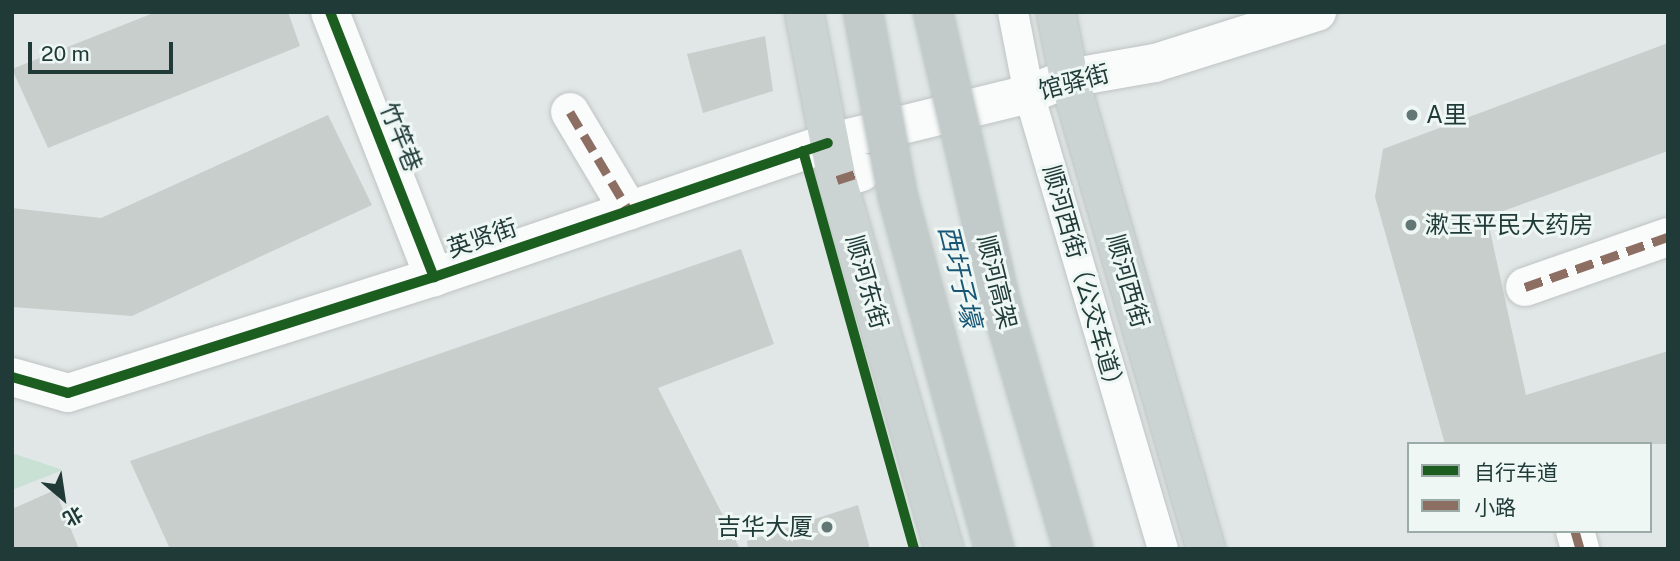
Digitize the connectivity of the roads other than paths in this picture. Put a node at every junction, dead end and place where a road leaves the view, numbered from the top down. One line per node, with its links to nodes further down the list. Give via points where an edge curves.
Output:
1 (330, 12): 14 (street, 竹竿巷)
2 (804, 12): 11 (main road, 顺河东街)
3 (863, 12): 18 (highway, bridge, via 898,197)
4 (933, 12): 19 (highway, 顺河高架, bridge, via 1001,304)
5 (1013, 12): 9 (lane, 顺河西街（公交车道）)
6 (1056, 12): 8 (main road, 顺河西街)
7 (1317, 12): 8 (street, 馆驿街, via 1155,63)
8 (1069, 78): 9 (street, 馆驿街); 21 (main road, 顺河西街)
9 (1029, 94): 11 (street, 馆驿街); 20 (lane, 顺河西街（公交车道）)
10 (570, 112): 12 (street)
11 (828, 144): 12 (street, 英贤街); 17 (main road, 顺河东街, via 850,176)
12 (629, 211): 14 (street, 英贤街)
13 (1668, 237): 15 (street)
14 (434, 277): 16 (street, 英贤街, via 68,393)
15 (1525, 287)
16 (12, 377)
17 (944, 549)
18 (994, 549)
19 (1073, 549)
20 (1163, 549)
21 (1206, 549)

